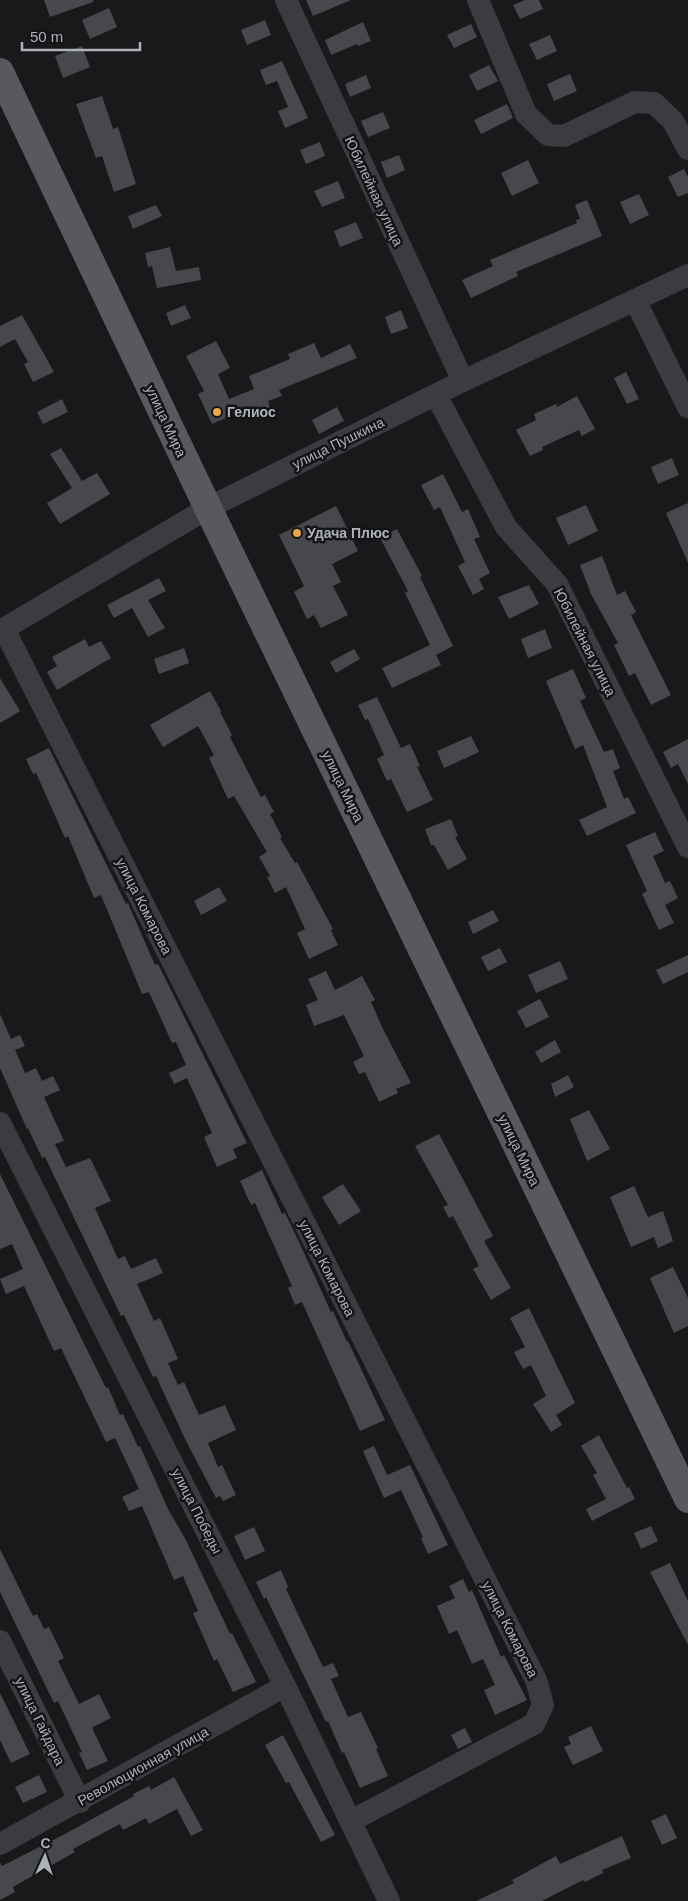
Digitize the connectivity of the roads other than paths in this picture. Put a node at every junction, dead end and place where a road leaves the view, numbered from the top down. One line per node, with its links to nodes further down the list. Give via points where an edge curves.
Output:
1 (286, 0): 7 (street, Юбилейная улица)
2 (478, 0): 4 (street, via 526,114 548,135 564,136 635,102 654,103 674,121)
3 (2, 82): 10 (main road, улица Мира)
4 (688, 149)
5 (688, 275): 6 (street, улица Пушкина)
6 (635, 300): 7 (street, улица Пушкина); 9 (street)
7 (463, 381): 8 (street, улица Пушкина)
8 (436, 395): 10 (street, улица Пушкина); 12 (street, Юбилейная улица, via 506,527 556,584)
9 (688, 407)
10 (208, 508): 11 (street, улица Пушкина); 14 (main road, улица Мира)
11 (2, 630): 18 (street, улица Комарова, via 536,1680 542,1704 534,1724)
12 (688, 847)
13 (0, 1122): 16 (street, улица Победы)
14 (688, 1499)
15 (0, 1641): 17 (street, улица Гайдара)
16 (285, 1686): 17 (street, Революционная улица); 18 (street, улица Победы)
17 (80, 1802): 19 (street, Революционная улица)
18 (351, 1821): 20 (street, улица Победы)
19 (0, 1844)
20 (389, 1901)

